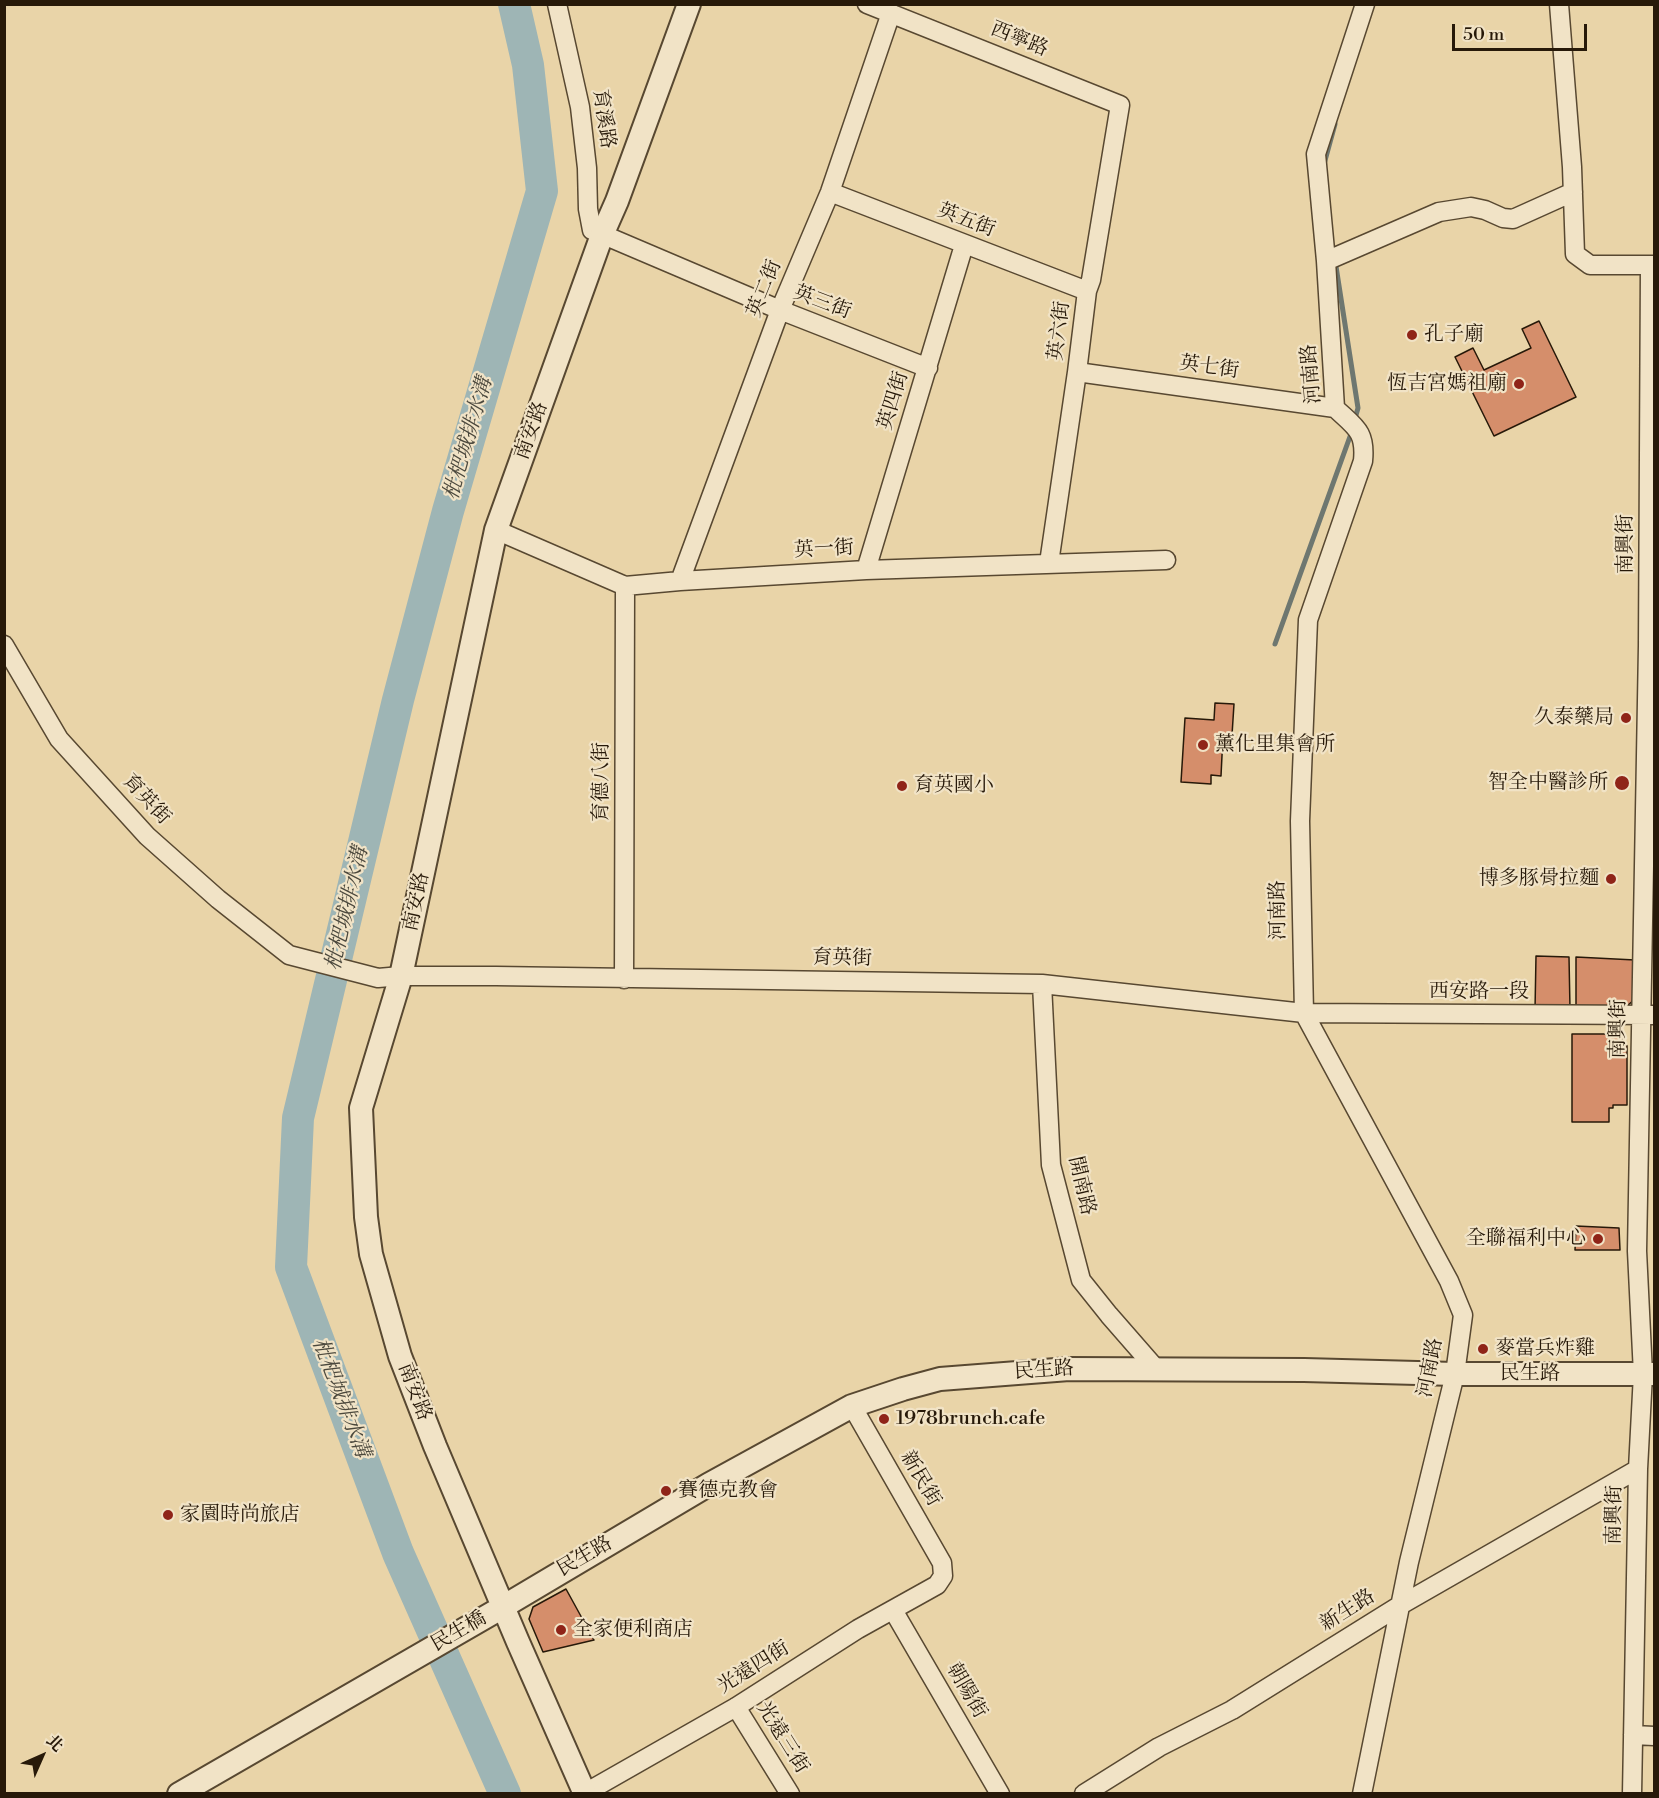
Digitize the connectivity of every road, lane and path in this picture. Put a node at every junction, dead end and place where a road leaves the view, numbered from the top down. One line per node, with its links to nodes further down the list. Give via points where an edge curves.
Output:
1 (557, 4): 10 (street, 育溪路, via 580,107 592,230)
2 (689, 4): 10 (street, 南安路)
3 (867, 4): 6 (street, 西寧路)
4 (1365, 4): 12 (street, 河南路, via 1316,154)
5 (1559, 4): 9 (street)
6 (891, 13): 7 (street, 西寧路); 8 (street, 英二街)
7 (1120, 105): 14 (street, 英六街)
8 (830, 192): 11 (street, 英五街); 15 (street, 英二街)
9 (1573, 192): 12 (street, via 1514,219 1471,207 1439,212); 13 (street, via 1575,254 1590,265)
10 (602, 235): 15 (street, 英三街); 19 (street, 南安路)
11 (963, 245): 14 (street, 英五街); 16 (street, 英四街)
12 (1326, 261): 18 (street, 河南路)
13 (1652, 266): 26 (street, 南興街)
14 (1087, 291): 17 (street, 英六街)
15 (780, 310): 16 (street, 英三街); 23 (street, 英二街)
16 (928, 368): 22 (street, 英四街)
17 (1077, 372): 18 (street, 英七街); 21 (street, 英六街)
18 (1335, 408): 30 (street, 河南路, via 1360,432 1365,446 1308,620 1300,821)
19 (496, 530): 24 (street, 英一街); 27 (street, 南安路)
20 (1166, 560): 21 (street, 英一街)
21 (1049, 563): 22 (street, 英一街)
22 (866, 570): 23 (street, 英一街)
23 (680, 581): 24 (street, 英一街)
24 (625, 586): 28 (street, 育德八街)
25 (4, 645): 27 (street, 育英街, via 59,739 139,827 218,899 289,955 378,978)
26 (1651, 646): 31 (street, 南興街)
27 (401, 976): 28 (street, 育英街); 39 (street, 南安路, via 361,1108 371,1254 400,1356)
28 (624, 978): 29 (street, 育英街)
29 (1042, 984): 30 (street, 育英街); 32 (street, 開南路, via 1051,1165 1081,1280)
30 (1304, 1014): 31 (street, 西安路一段); 33 (street, 河南路, via 1449,1281 1463,1315)
31 (1648, 1015): 34 (street, 南興街, via 1637,1256)
32 (1157, 1370): 33 (street, 民生路); 35 (street, 民生路, via 1069,1369 940,1379)
33 (1455, 1374): 34 (street, 民生路); 38 (street, 河南路)
34 (1649, 1374): 36 (street, 南興街)
35 (852, 1406): 37 (street, 新民街, via 942,1563); 39 (street, 民生路, via 708,1485)
36 (1638, 1469): 38 (street, 新生路); 42 (street, 南興街)
37 (943, 1576): 40 (street, 光遠四街, via 937,1585)
38 (1400, 1606): 48 (street, 新生路, via 1232,1710 1159,1747); 49 (street, 河南路)
39 (500, 1609): 44 (street, 南安路); 45 (street, 民生橋)
40 (893, 1610): 41 (street, 光遠四街); 47 (street, 朝陽街)
41 (736, 1707): 44 (street, 光遠四街); 46 (street, 光遠三街)
42 (1633, 1735): 43 (street); 50 (street, 南興街)
43 (1654, 1736)
44 (585, 1793)
45 (179, 1794)
46 (790, 1794)
47 (1000, 1794)
48 (1083, 1794)
49 (1362, 1794)
50 (1632, 1794)

